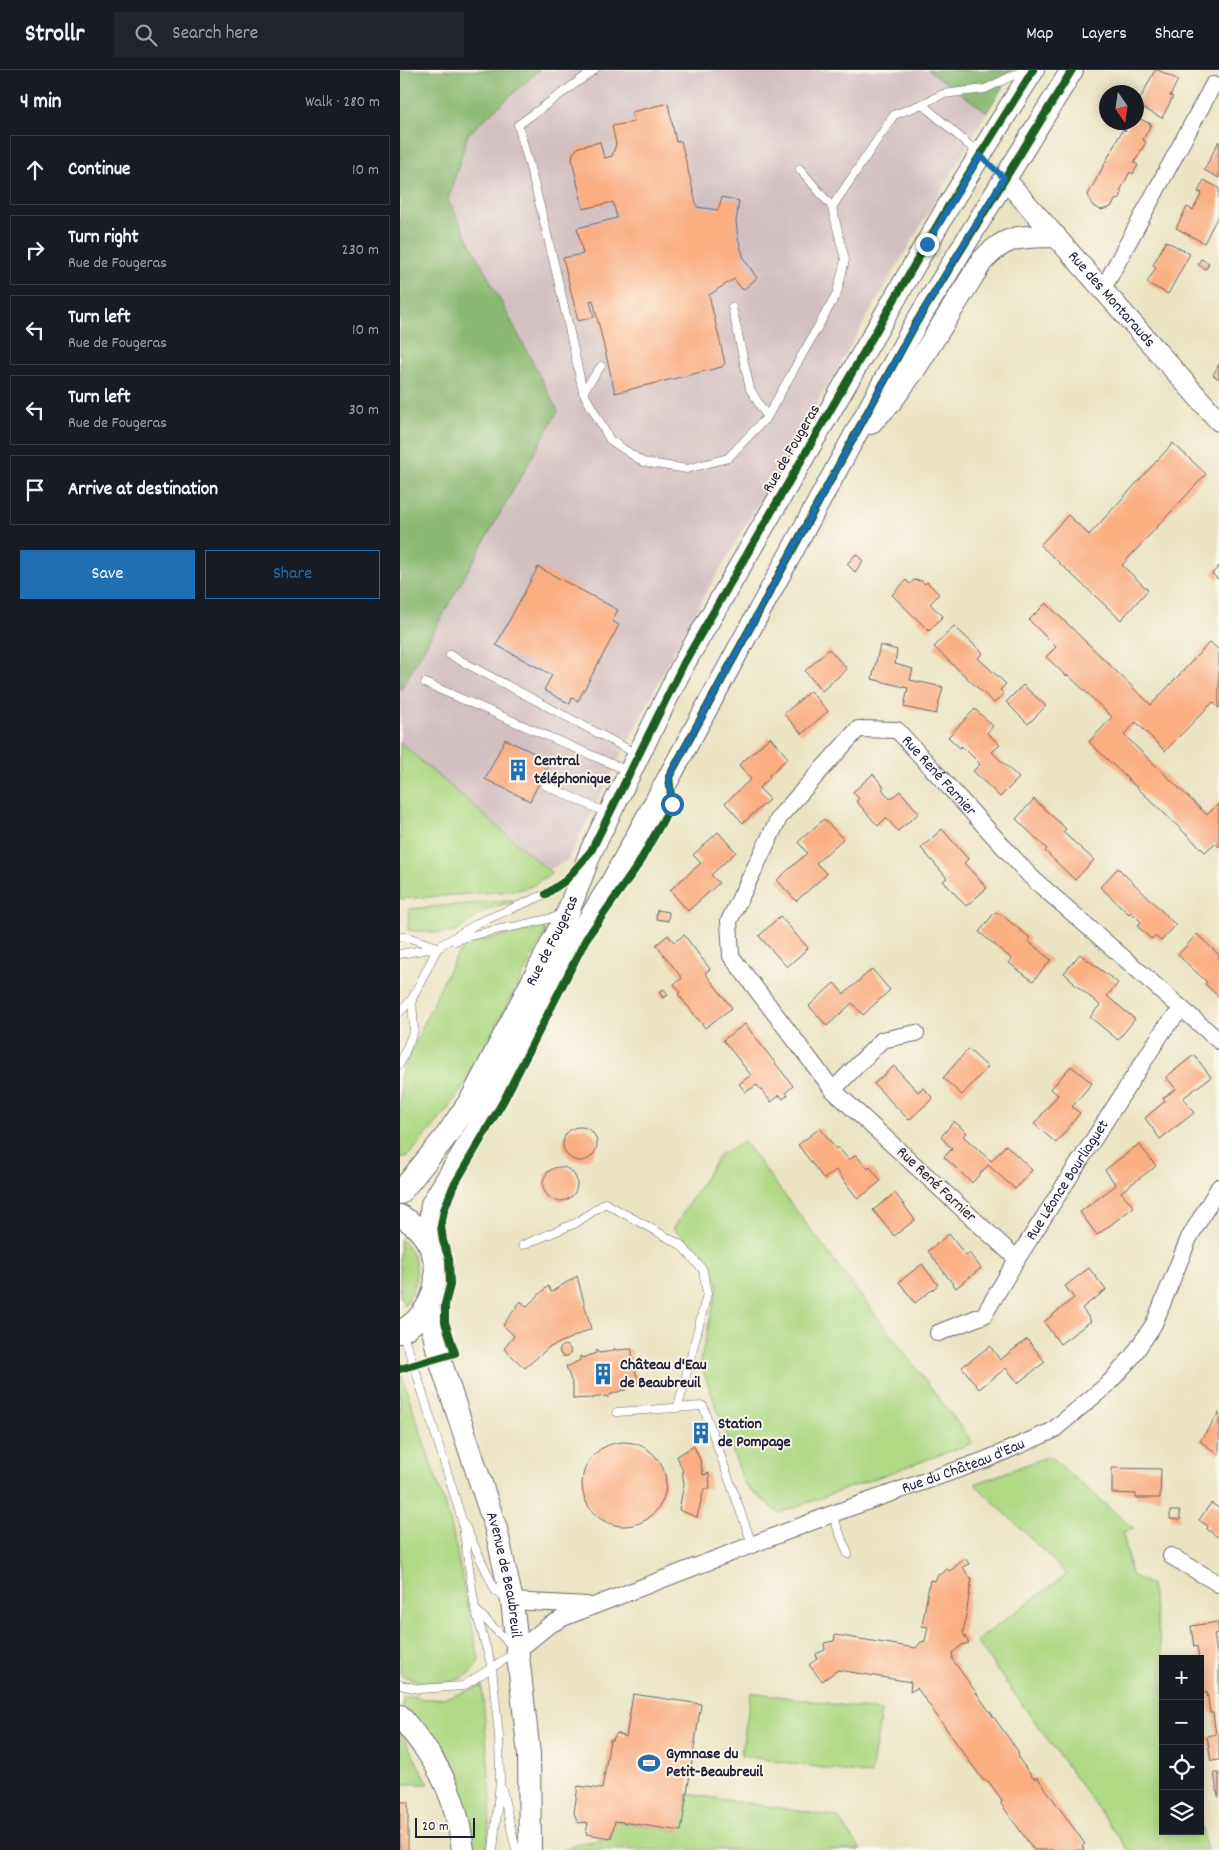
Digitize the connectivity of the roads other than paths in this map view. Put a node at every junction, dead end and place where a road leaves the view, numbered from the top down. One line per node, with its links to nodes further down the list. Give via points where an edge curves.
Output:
1 (594, 70): 15 (lane, via 518,126 555,262)
2 (1024, 70): 6 (lane, via 985,88 943,94)
3 (1033, 70): 7 (main road, Rue de Fougeras)
4 (1072, 70): 9 (main road, Rue de Fougeras)
5 (1212, 85): 12 (street)
6 (922, 104): 7 (lane); 10 (lane, via 894,115)
7 (980, 155): 9 (main road); 21 (main road, Rue de Fougeras, via 684,663)
8 (800, 169): 10 (lane)
9 (1004, 178): 11 (street, Rue des Montarauds); 18 (main road, Rue de Fougeras, via 916,323)
10 (832, 206): 16 (lane, via 844,260 837,293)
11 (1055, 236): 12 (street, Rue des Montarauds); 18 (main road, via 1017,238 993,249 889,404)
12 (1103, 289): 17 (street, Rue des Montarauds)
13 (732, 307): 16 (lane, via 750,389)
14 (600, 366): 15 (lane)
15 (583, 392): 16 (lane, via 610,440 643,462 687,469 728,458)
16 (767, 417)
17 (1219, 421)
18 (855, 434): 25 (main road, Rue de Fougeras)
19 (450, 656): 21 (lane)
20 (425, 683): 21 (lane)
21 (634, 763): 23 (main road, Rue de Fougeras)
22 (545, 785): 23 (lane)
23 (609, 814): 24 (main road, Rue de Fougeras)
24 (591, 851): 27 (main road, Rue de Fougeras); 29 (lane, via 565,881 546,894 478,923)
25 (611, 884): 26 (lane); 41 (main road, Rue de Fougeras, via 578,936 477,1130 432,1204)
26 (593, 898)
27 (575, 909): 29 (lane, via 547,920 468,936); 39 (main road, Rue de Fougeras, via 472,1098)
28 (400, 937): 29 (lane)
29 (438, 947): 30 (lane); 31 (lane)
30 (400, 954)
31 (412, 999): 33 (lane); 36 (lane, via 414,1030)
32 (1182, 1009): 35 (street, Rue René Farnier); 37 (street, Rue René Farnier, via 1031,877 897,730 858,729 780,816 729,922 731,956); 43 (street, Rue Léonce Bourliaguet, via 1165,1028)
33 (400, 1012)
34 (916, 1033): 37 (street, via 882,1040)
35 (1219, 1041)
36 (400, 1064)
37 (833, 1090): 43 (street, Rue René Farnier)
38 (1219, 1187): 49 (street, Rue du Château d'Eau, via 1189,1238 1154,1324 1132,1357 1107,1385 1059,1426 985,1460)
39 (400, 1193)
40 (400, 1216): 41 (main road, via 411,1221)
41 (428, 1240): 44 (main road, via 436,1262 436,1286)
42 (523, 1245): 47 (lane, via 576,1223 605,1203 681,1245 702,1270 707,1294)
43 (1017, 1259): 46 (street, Rue Léonce Bourliaguet, via 984,1315)
44 (428, 1307): 45 (main road, via 416,1322); 55 (main road, Avenue de Beaubreuil, via 439,1358 496,1529)
45 (401, 1330): 50 (lane, Avenue de Beaubreuil)
46 (938, 1333)
47 (678, 1407): 48 (lane); 51 (lane, via 703,1406)
48 (617, 1412)
49 (832, 1514): 51 (street, Rue du Château d'Eau); 52 (lane)
50 (462, 1520): 55 (lane, via 496,1592); 57 (lane, Avenue de Beaubreuil)
51 (752, 1544): 56 (street, Rue du Château d'Eau)
52 (848, 1554)
53 (1171, 1556): 54 (street)
54 (1219, 1584)
55 (512, 1601): 56 (street); 58 (main road, Avenue de Beaubreuil)
56 (592, 1606): 58 (street, Rue du Château d'Eau, via 548,1626)
57 (475, 1608): 58 (lane); 59 (lane, Avenue de Beaubreuil)
58 (518, 1651): 59 (lane); 66 (main road, Avenue de Beaubreuil, via 530,1755)
59 (492, 1668): 60 (lane, via 463,1686 419,1689); 62 (lane, Avenue de Beaubreuil)
60 (400, 1685)
61 (400, 1716): 63 (main road, via 419,1739 445,1782 461,1831)
62 (500, 1782): 64 (lane, Avenue de Beaubreuil); 65 (lane)
63 (463, 1850)
64 (493, 1850)
65 (516, 1850)
66 (530, 1850)

